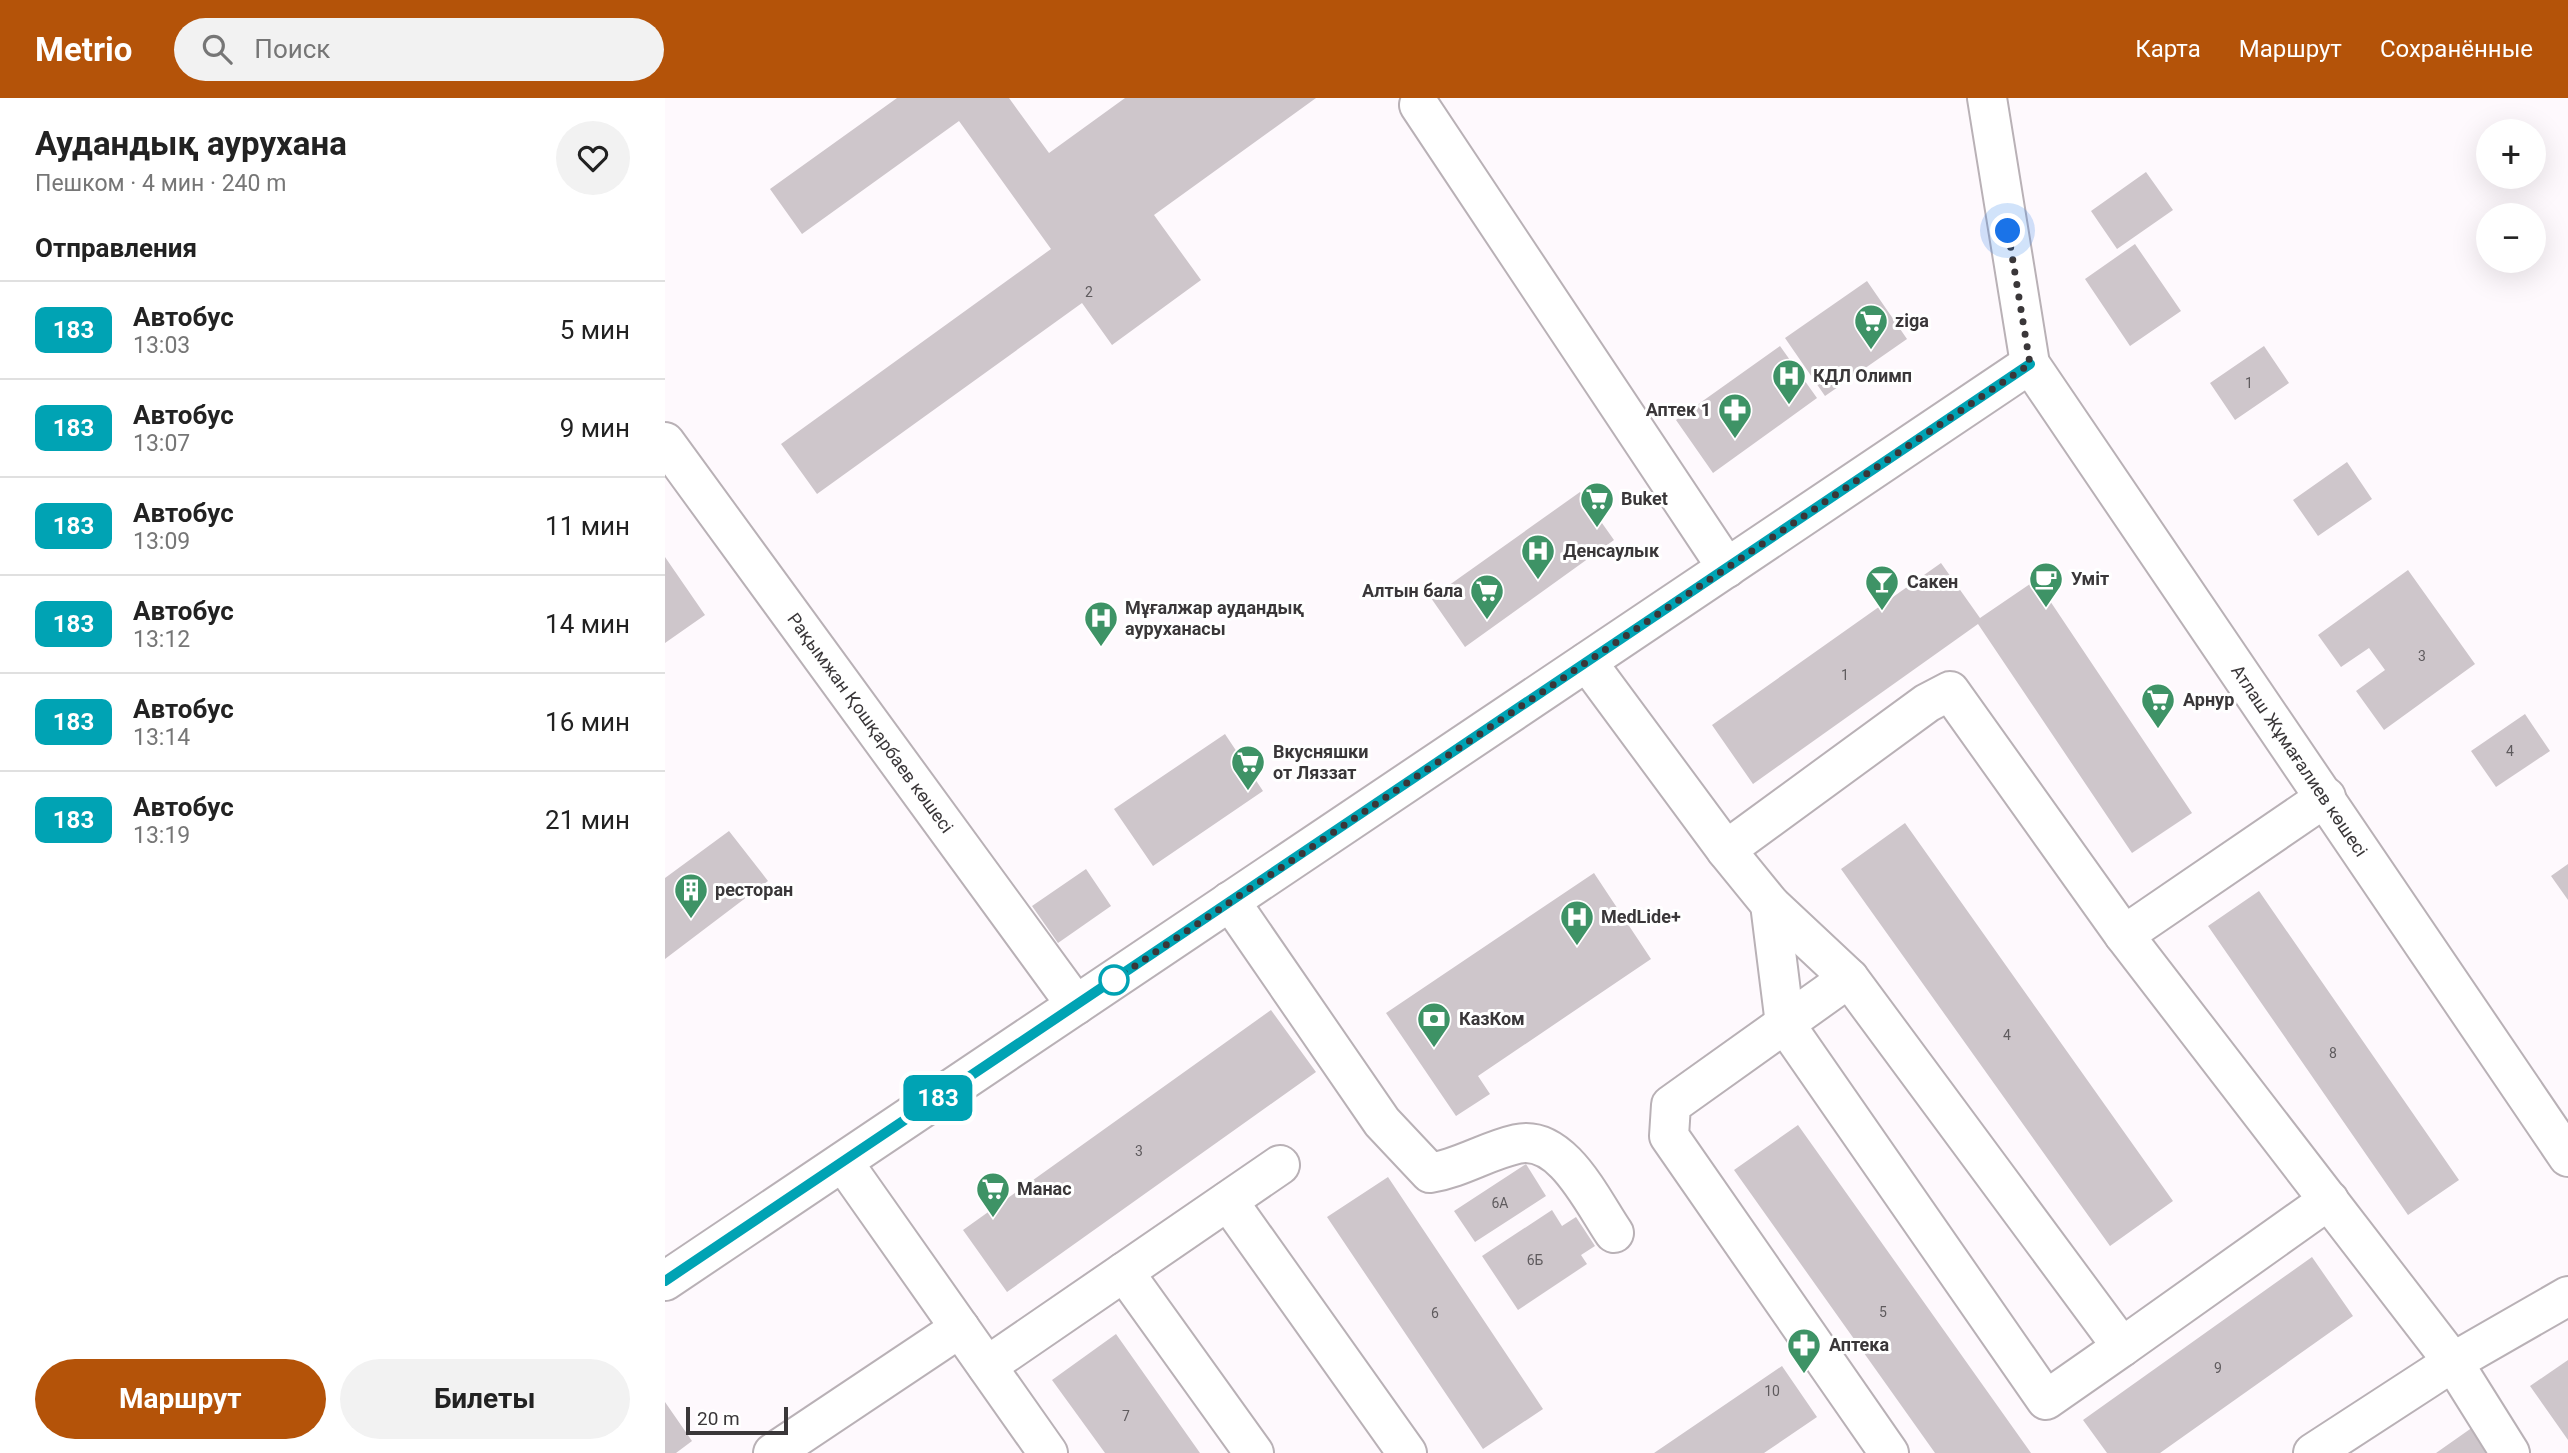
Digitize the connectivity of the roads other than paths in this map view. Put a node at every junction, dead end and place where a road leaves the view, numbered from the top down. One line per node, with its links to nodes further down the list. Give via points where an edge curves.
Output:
1 (1987, 98): 3 (street)
2 (1419, 105): 5 (street)
3 (2030, 364): 5 (street); 7 (street, Атлаш Жұмағалиев көшесі)
4 (665, 442): 13 (street, Рақымжан Қошқарбаев көшесі)
5 (1727, 568): 6 (street)
6 (1587, 662): 8 (street); 9 (street)
7 (2326, 797): 11 (street); 15 (street, Атлаш Жұмағалиев көшесі)
8 (1726, 850): 10 (street); 11 (street, via 1949,691)
9 (1230, 901): 13 (street); 20 (street, via 1382,1122 1430,1173 1451,1170 1517,1144 1538,1143 1557,1152)
10 (1770, 904): 12 (street); 14 (street)
11 (2124, 934): 18 (street)
12 (1849, 978): 14 (street); 25 (street)
13 (1076, 1005): 16 (street)
14 (1785, 1024): 25 (street, via 2046,1400); 32 (street, via 1671,1105 1669,1136)
15 (2568, 1157)
16 (843, 1162): 22 (street); 24 (street)
17 (1280, 1165): 19 (street)
18 (2329, 1200): 25 (street); 26 (street)
19 (1228, 1201): 21 (street); 31 (street)
20 (1614, 1233)
21 (1124, 1272): 27 (street); 30 (street)
22 (665, 1281)
23 (2568, 1296): 26 (street)
24 (960, 1328): 27 (street); 28 (street)
25 (2122, 1347)
26 (2453, 1362): 33 (street); 34 (street)
27 (987, 1366): 29 (street)
28 (773, 1453)
29 (1048, 1453)
30 (1254, 1453)
31 (1407, 1453)
32 (1889, 1453)
33 (2312, 1453)
34 (2510, 1453)

